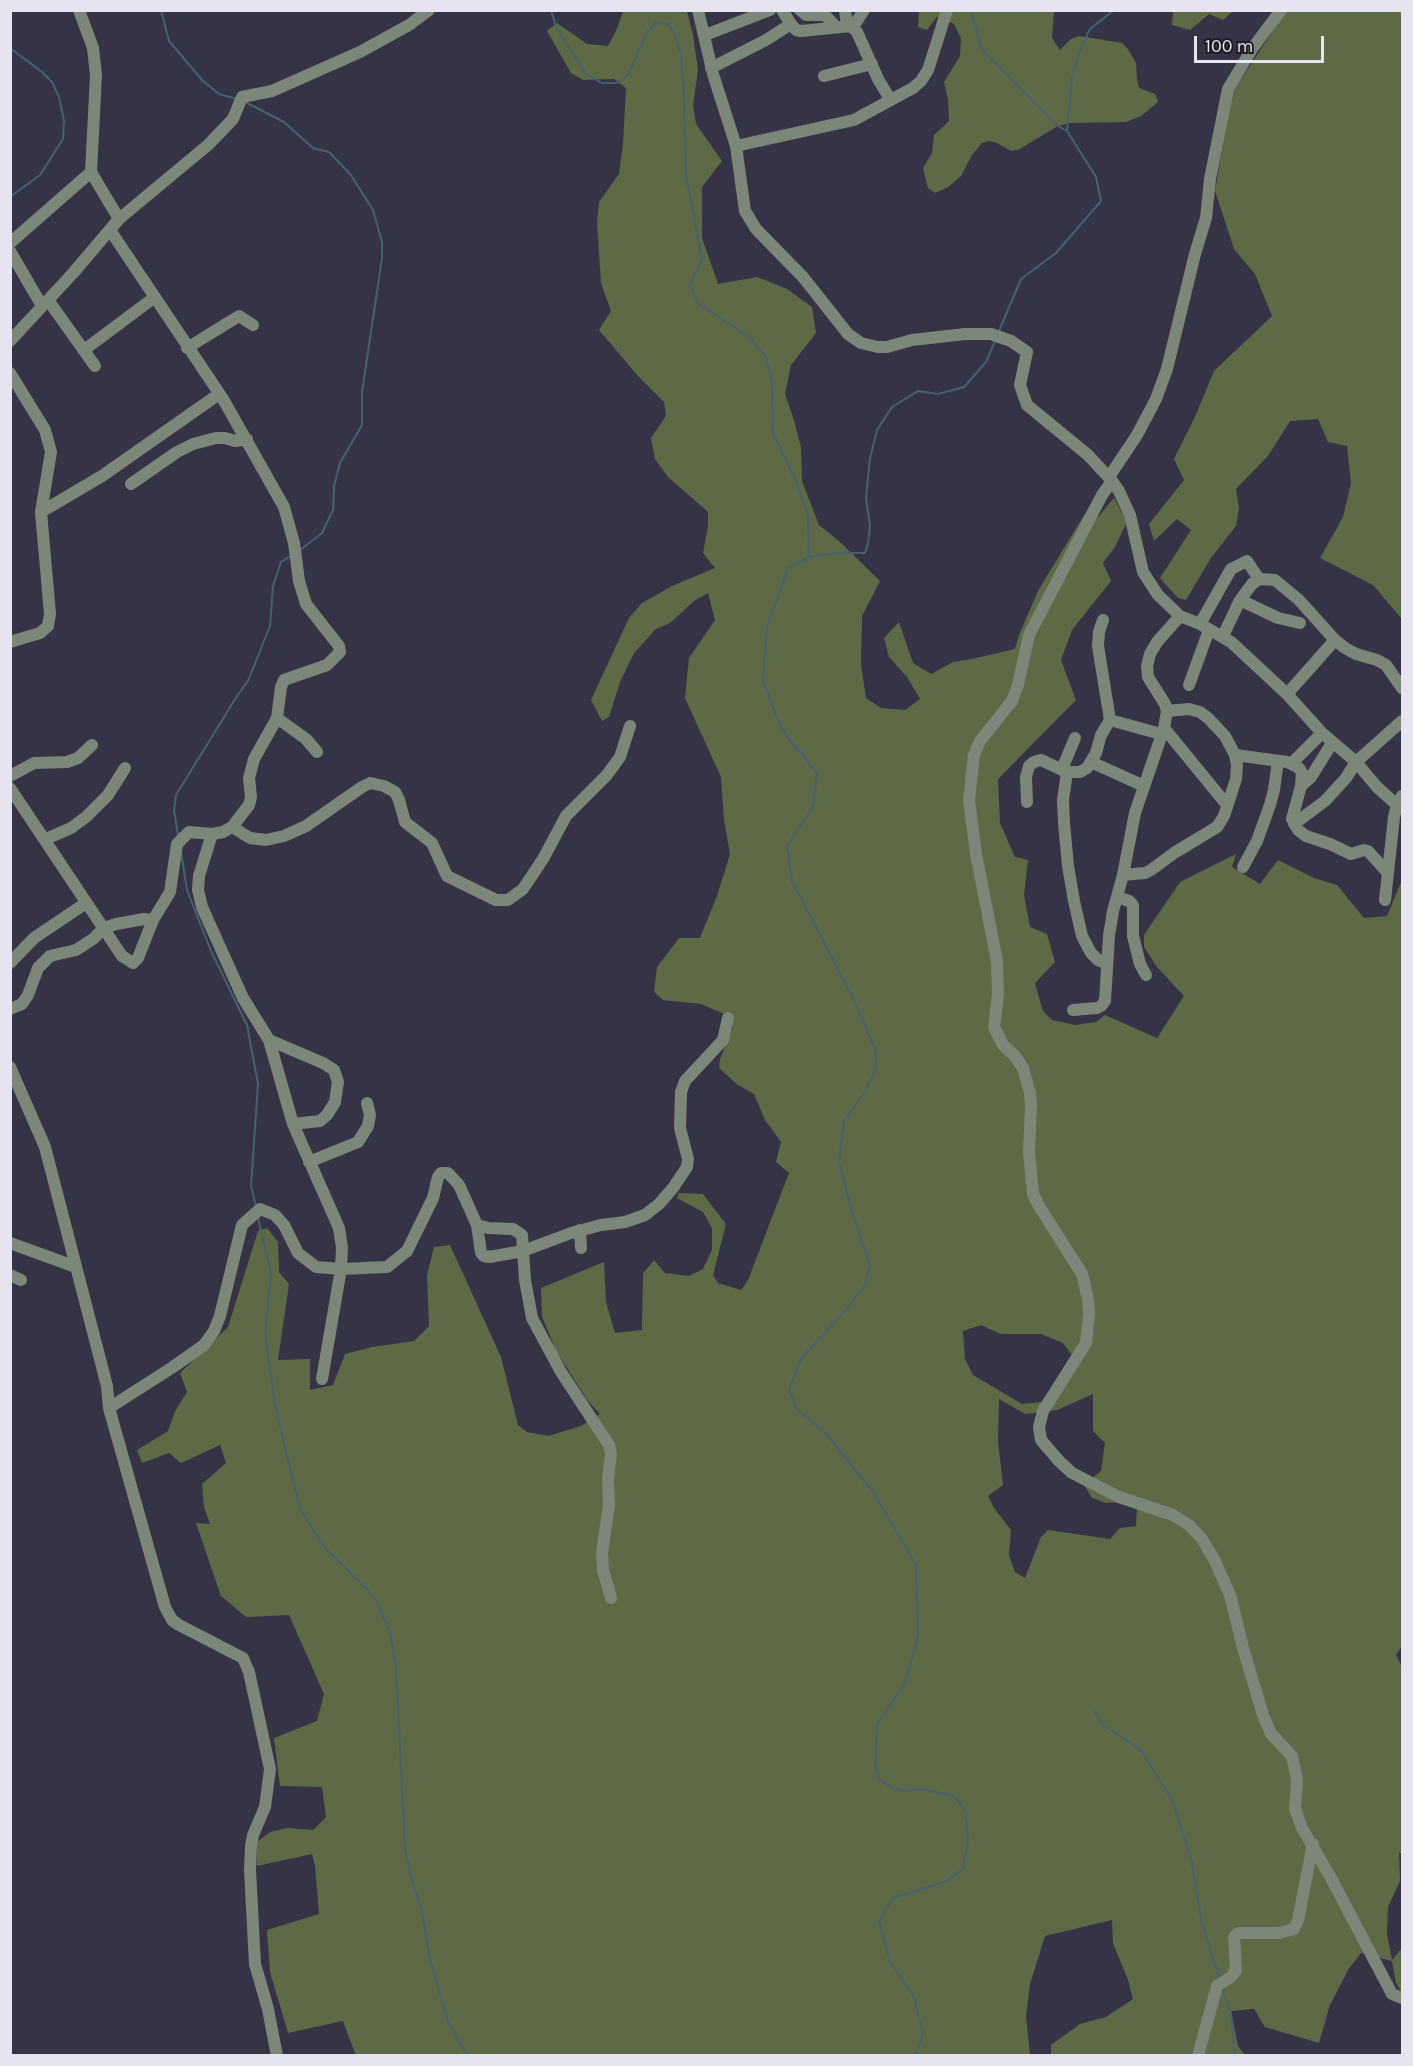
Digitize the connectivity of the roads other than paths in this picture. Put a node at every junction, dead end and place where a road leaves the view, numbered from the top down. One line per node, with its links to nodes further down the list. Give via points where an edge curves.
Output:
1 (79, 10): 19 (street, via 93,48 96,75)
2 (429, 10): 20 (street, via 360,52 240,101 232,119 208,145)
3 (698, 10): 13 (street)
4 (770, 10): 13 (street)
5 (782, 10): 11 (street)
6 (800, 10): 12 (street, via 806,15 825,15)
7 (844, 10): 12 (street)
8 (864, 10): 12 (street)
9 (947, 10): 17 (street, via 921,81)
10 (1281, 10): 34 (street, via 1228,89 1206,218 1167,369 1156,399)
11 (791, 24): 12 (street, via 801,31); 15 (street)
12 (846, 27): 14 (street)
13 (705, 35): 15 (street)
14 (872, 64): 16 (street); 17 (street)
15 (711, 68): 18 (street)
16 (824, 76)
17 (890, 99): 18 (street, via 854,120)
18 (736, 147): 34 (street, via 745,211 756,229 803,277 854,339 887,347 965,333 991,334 1011,341 1027,352 1020,385 1028,405)
19 (91, 172): 20 (street); 22 (street)
20 (119, 219): 21 (street)
21 (110, 230): 24 (street); 25 (street)
22 (10, 243)
23 (10, 251): 25 (street)
24 (155, 297): 28 (street); 29 (street)
25 (45, 303): 27 (street); 29 (street)
26 (254, 325): 28 (street, via 239,315)
27 (10, 340)
28 (188, 348): 32 (street)
29 (84, 350): 30 (street)
30 (95, 366)
31 (10, 373): 36 (street, via 50,444 51,461)
32 (219, 394): 33 (street); 36 (street, via 102,476)
33 (247, 440): 35 (street, via 216,438 193,444); 50 (street, via 284,507 306,604 340,652 327,665 284,680)
34 (1111, 479): 39 (street, via 1130,515 1143,572 1158,595); 107 (street, via 1029,635 1012,701 980,741 974,755 969,800 997,961 994,1027 1003,1045 1023,1068 1030,1093 1033,1194 1082,1274 1088,1299 1086,1343 1051,1396 1039,1427 1041,1440 1072,1473 1119,1497 1173,1515 1202,1539 1230,1595 1263,1715 1271,1734 1292,1756 1297,1779 1295,1809)
35 (131, 484)
36 (41, 512): 45 (street, via 48,626 40,633)
37 (1259, 579): 38 (street); 42 (street, via 1247,561 1231,568); 44 (street, via 1275,580 1286,588)
38 (1240, 600): 41 (street, via 1278,618); 43 (street)
39 (1180, 616): 42 (street); 49 (street, via 1156,642 1147,666 1148,677)
40 (1103, 620): 51 (street, via 1098,646)
41 (1300, 623)
42 (1205, 627): 43 (street); 46 (street)
43 (1223, 636): 48 (street)
44 (1335, 640): 47 (street, via 1356,654 1386,665); 48 (street)
45 (10, 642)
46 (1188, 685)
47 (1402, 688)
48 (1287, 694): 55 (street)
49 (1167, 711): 54 (street); 60 (street, via 1200,712 1224,736)
50 (277, 718): 59 (street); 75 (street, via 254,759 249,805)
51 (1110, 720): 54 (street); 61 (street)
52 (1402, 721): 63 (street)
53 (630, 726): 75 (street, via 620,758 566,816 523,889 508,900 496,900 447,876 432,843 405,822 399,800 384,786 370,783 362,787 306,826 284,836 250,838)
54 (1163, 731): 68 (street); 73 (street)
55 (1322, 733): 57 (street); 64 (street)
56 (1075, 738): 66 (street)
57 (1332, 742): 63 (street); 69 (street)
58 (92, 745): 67 (street, via 78,758 34,763)
59 (317, 752)
60 (1235, 755): 62 (street); 73 (street, via 1236,779)
61 (1091, 762): 66 (street, via 1080,772); 68 (street)
62 (1278, 762): 64 (street); 78 (street, via 1270,805)
63 (1356, 762): 71 (street, via 1377,787); 74 (street, via 1334,792)
64 (1292, 763): 69 (street, via 1302,773)
65 (125, 768): 77 (street, via 108,795 86,817)
66 (1064, 770): 72 (street, via 1041,760 1029,766); 87 (street, via 1064,823 1074,901 1082,936 1091,953)
67 (10, 776)
68 (1144, 786): 80 (street, via 1130,832)
69 (1301, 786): 74 (street, via 1293,811)
70 (10, 788): 77 (street)
71 (1400, 800): 79 (street)
72 (1026, 802)
73 (1227, 805): 80 (street, via 1217,826 1206,834 1152,870)
74 (1294, 824): 79 (street, via 1306,836 1351,854 1368,851)
75 (232, 827): 76 (street)
76 (212, 834): 84 (street, via 189,832 180,840 170,892); 92 (street, via 199,876 202,907 243,998)
77 (46, 839): 83 (street)
78 (1243, 867)
79 (1388, 873): 82 (street)
80 (1123, 875): 81 (street)
81 (1117, 897): 87 (street); 88 (street, via 1133,905 1133,936)
82 (1385, 900)
83 (86, 903): 85 (street); 86 (street, via 34,938)
84 (153, 920): 85 (street); 85 (street, via 133,963 122,956)
85 (104, 928): 89 (street, via 76,950 50,956 38,968 22,1004)
86 (10, 963)
87 (1107, 964): 90 (street, via 1105,1001 1097,1008)
88 (1146, 975)
89 (10, 1010)
90 (1072, 1010)
91 (728, 1018): 98 (street, via 723,1040 685,1081 681,1092 680,1128 688,1159 673,1188 645,1215)
92 (269, 1040): 95 (street); 95 (street, via 323,1063 334,1070 338,1082 335,1102 327,1115 320,1121)
93 (10, 1067): 102 (street, via 45,1147)
94 (367, 1103): 96 (street, via 368,1126 358,1142)
95 (293, 1124): 96 (street)
96 (309, 1162): 103 (street, via 339,1228)
97 (477, 1224): 101 (street, via 518,1230 524,1242); 101 (street, via 484,1256); 103 (street, via 459,1185 448,1173 441,1173 434,1198 408,1251 387,1268)
98 (580, 1230): 100 (street); 101 (street)
99 (11, 1244): 102 (street)
100 (581, 1248)
101 (523, 1251): 106 (street, via 532,1318 561,1372 609,1445 609,1505 602,1552)
102 (76, 1267): 105 (street, via 107,1386)
103 (341, 1269): 104 (street); 105 (street, via 310,1263 298,1253 275,1215 256,1212 242,1225 220,1316 204,1345)
104 (322, 1379)
105 (109, 1408): 109 (street, via 168,1614 179,1625 243,1658 249,1672 270,1769 265,1807 251,1846 255,1964)
106 (611, 1598)
107 (1312, 1844): 108 (street, via 1392,1994); 110 (street, via 1294,1929 1234,1937 1236,1970 1220,1984)
108 (1402, 1998)
109 (277, 2055)
110 (1198, 2055)

